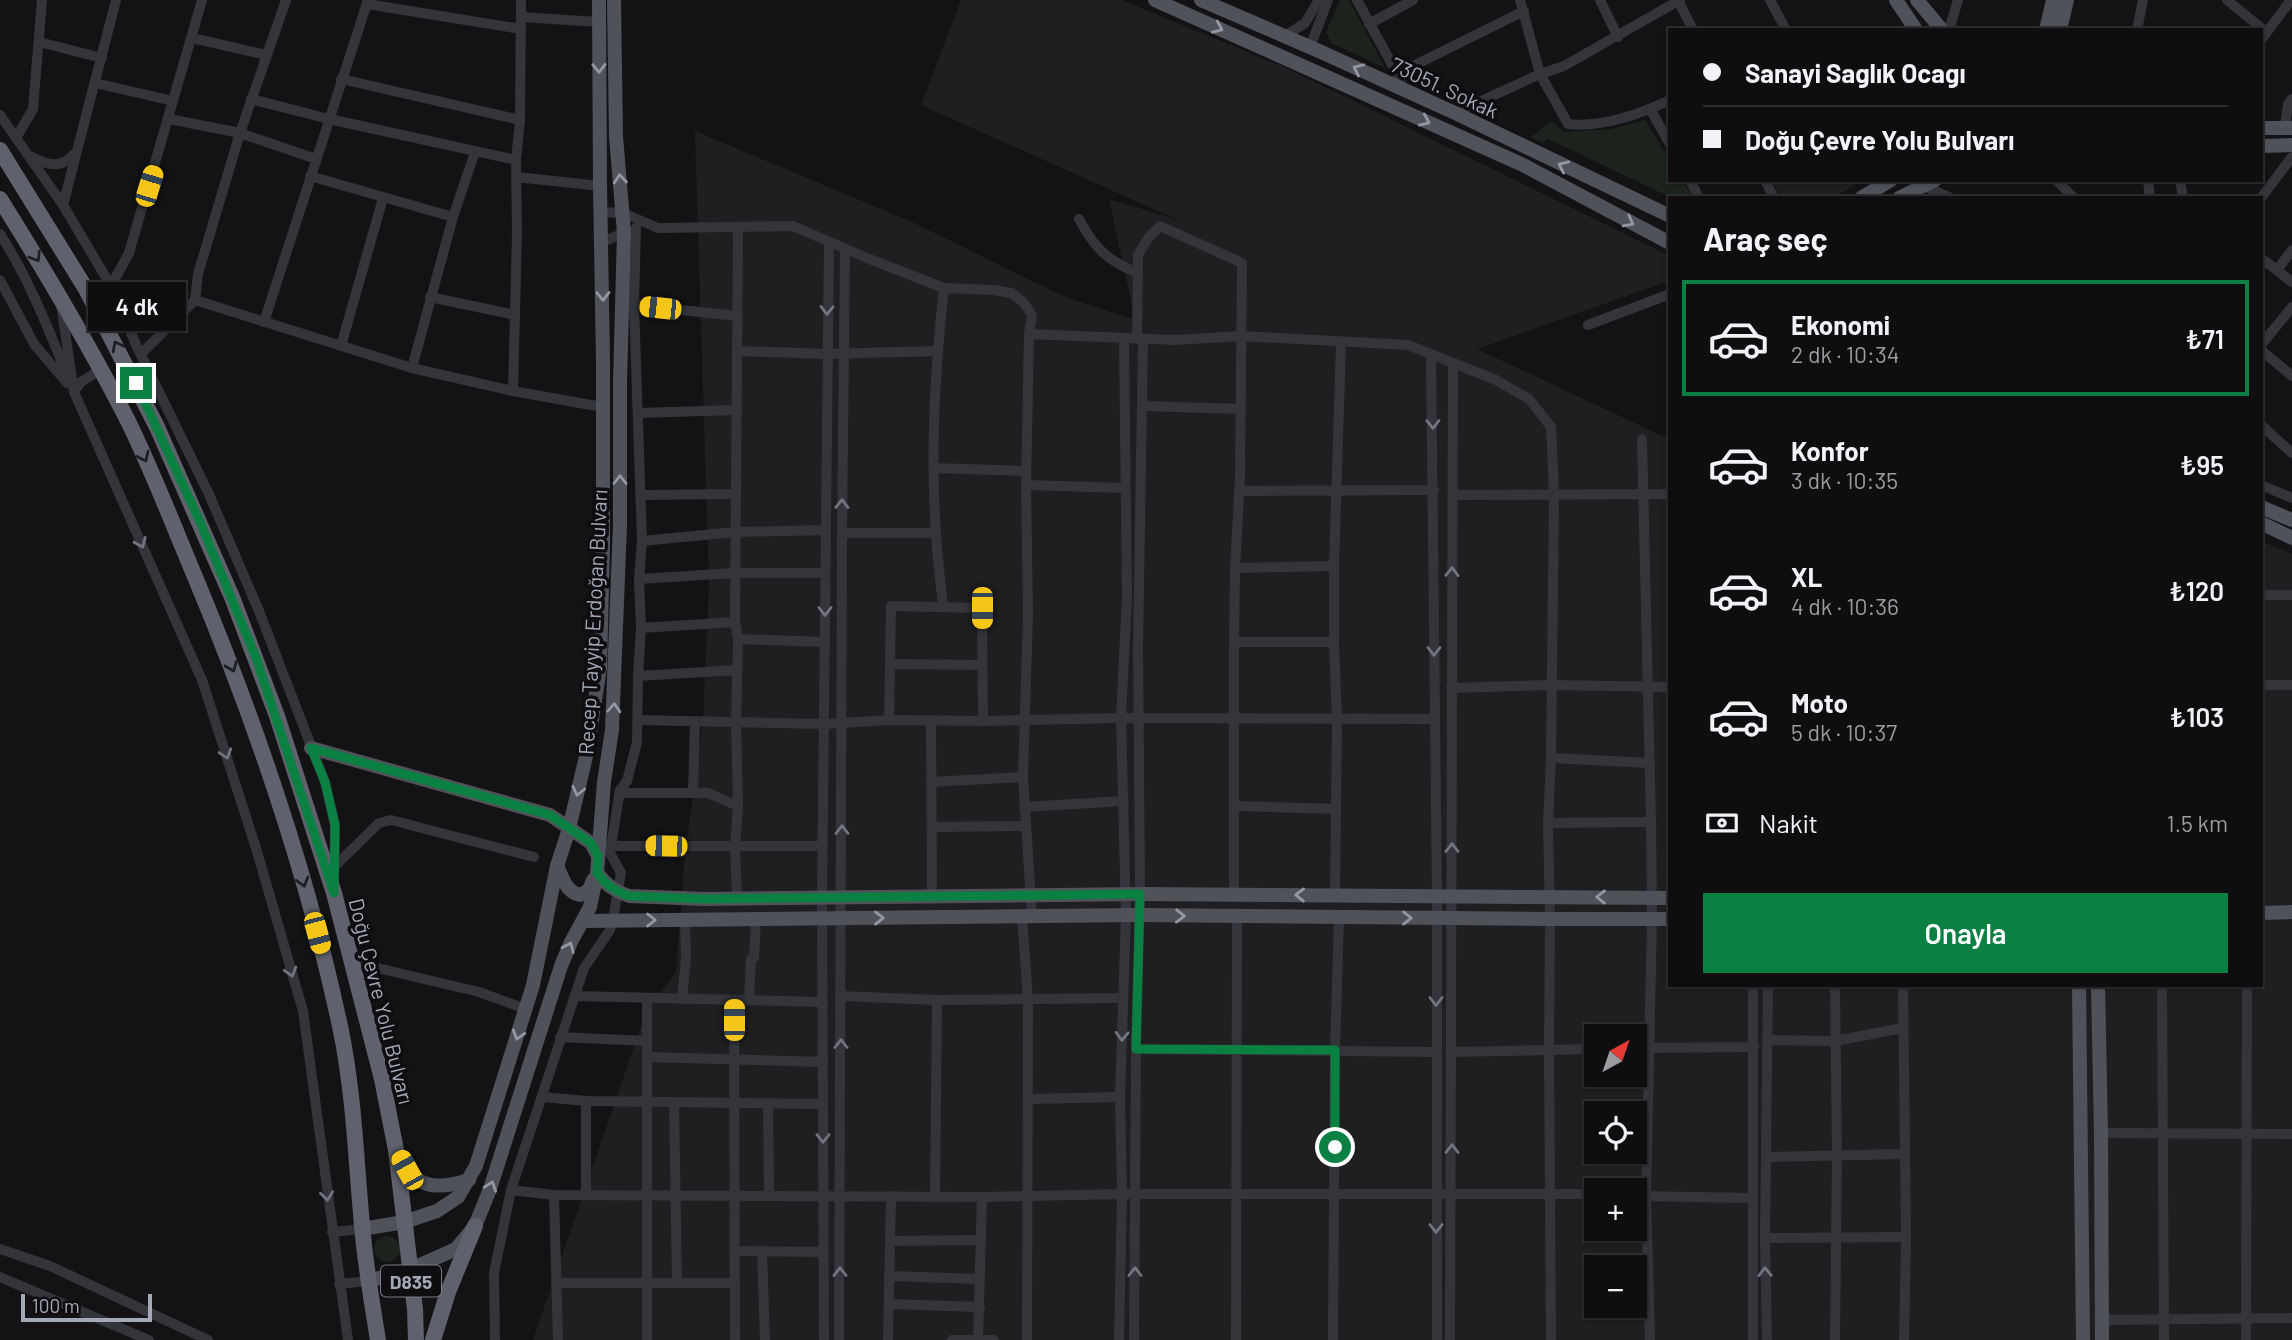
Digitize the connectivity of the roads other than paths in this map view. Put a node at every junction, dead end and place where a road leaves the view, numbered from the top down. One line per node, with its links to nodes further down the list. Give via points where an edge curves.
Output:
1 (42, 0): 44 (street)
2 (116, 0): 47 (street)
3 (202, 0): 43 (street)
4 (286, 0): 46 (street)
5 (522, 0): 27 (street)
6 (599, 0): 28 (main road, Recep Tayyip Erdoğan Bulvarı)
7 (614, 0): 92 (main road, Recep Tayyip Erdoğan Bulvarı, one-way to 7, via 616,136)
8 (1155, 0): 102 (main road, one-way to 102, via 1521,164)
9 (1201, 0): 40 (main road, 73051. Sokak)
10 (1319, 0): 40 (street, via 1306,23)
11 (1328, 0): 45 (street)
12 (1357, 0): 29 (street)
13 (1413, 0): 29 (street)
14 (1600, 0): 42 (street)
15 (1679, 0): 30 (street); 42 (street)
16 (1770, 0): 31 (street)
17 (1896, 0): 32 (main road)
18 (1917, 0): 33 (main road)
19 (1958, 0): 34 (street)
20 (2053, 0): 35 (main road)
21 (2067, 0): 36 (main road)
22 (2143, 0): 37 (street)
23 (2227, 0): 38 (street)
24 (2291, 0): 41 (street)
25 (367, 2): 39 (street); 50 (street)
26 (1522, 5): 48 (street); 49 (street)
27 (522, 17): 28 (street); 39 (street)
28 (598, 22): 82 (main road, Recep Tayyip Erdoğan Bulvarı, one-way to 82)
29 (1369, 24): 48 (street)
30 (1692, 28)
31 (1785, 28)
32 (1915, 28)
33 (1940, 28)
34 (1950, 28)
35 (2046, 28)
36 (2060, 28)
37 (2137, 28)
38 (2256, 28)
39 (521, 29): 62 (street)
40 (1284, 36): 45 (main road, 73051. Sokak)
41 (2264, 36)
42 (1618, 37): 49 (street)
43 (192, 38): 46 (street); 55 (street)
44 (39, 43): 47 (street); 66 (street, via 33,109)
45 (1310, 47): 52 (main road, 73051. Sokak, one-way to 45)
46 (267, 55): 53 (street)
47 (102, 58): 51 (street)
48 (1397, 74): 52 (street)
49 (1540, 74): 57 (street, via 1568,124 1587,126); 58 (street)
50 (341, 79): 61 (street); 62 (street)
51 (95, 83): 55 (street); 72 (street)
52 (1407, 92): 58 (main road, 73051. Sokak)
53 (251, 99): 61 (street); 65 (street)
54 (2292, 99): 64 (street)
55 (173, 101): 60 (street)
56 (1668, 101): 57 (street)
57 (1650, 109): 67 (street)
58 (1455, 113): 93 (main road, 73051. Sokak, one-way to 58)
59 (0, 115): 66 (street)
60 (169, 118): 65 (street); 110 (street, via 129,253)
61 (329, 119): 71 (street); 75 (street)
62 (520, 120): 76 (street)
63 (2263, 128): 64 (main road)
64 (2288, 128)
65 (240, 132): 75 (street); 115 (street, via 198,274)
66 (16, 138): 73 (street)
67 (1668, 140)
68 (2292, 145): 69 (main road)
69 (2263, 146)
70 (0, 150): 238 (highway, Doğu Çevre Yolu Bulvarı / D835, one-way to 70, via 256,658 162,438 86,289)
71 (475, 152): 76 (street); 94 (street)
72 (75, 153): 73 (street, via 57,165); 90 (street)
73 (30, 157): 90 (street)
74 (2292, 158): 87 (street)
75 (316, 159): 77 (street)
76 (516, 160): 78 (street)
77 (310, 176): 88 (street); 120 (street)
78 (517, 177): 82 (street); 118 (street)
79 (1888, 182): 83 (main road)
80 (2058, 182): 86 (street)
81 (1929, 183): 84 (main road); 85 (street)
82 (600, 186): 91 (main road, Recep Tayyip Erdoğan Bulvarı)
83 (1864, 196)
84 (1903, 196)
85 (1948, 196)
86 (2069, 196)
87 (2263, 196)
88 (383, 198): 94 (street); 128 (street)
89 (0, 199): 112 (highway, D835, one-way to 112)
90 (63, 205): 110 (street)
91 (600, 212): 92 (street); 100 (main road, Recep Tayyip Erdoğan Bulvarı)
92 (623, 213): 96 (street); 98 (main road, Recep Tayyip Erdoğan Bulvarı)
93 (1668, 215)
94 (453, 218): 114 (street)
95 (1079, 219): 107 (street, via 1098,250)
96 (658, 228): 97 (street); 98 (street)
97 (738, 228): 101 (street, via 793,226); 119 (street)
98 (630, 230): 100 (street); 116 (street); 232 (main road, Recep Tayyip Erdoğan Bulvarı, one-way to 98, via 616,664 620,383)
99 (0, 234): 141 (street, via 41,312)
100 (602, 242): 143 (main road, Recep Tayyip Erdoğan Bulvarı, one-way to 143)
101 (829, 242): 103 (street); 133 (street, one-way to 133)
102 (1668, 242)
103 (845, 249): 111 (street); 134 (street)
104 (2292, 250): 106 (street)
105 (2263, 260): 106 (street)
106 (2277, 270): 109 (street)
107 (1137, 273): 123 (street, via 1138,255 1160,226 1242,263); 125 (street)
108 (0, 280): 141 (street, via 34,344)
109 (2292, 282)
110 (111, 286): 132 (street)
111 (944, 288): 122 (street, via 1012,293 1032,314); 131 (street)
112 (59, 294): 138 (highway, D835); 141 (street)
113 (1668, 295): 121 (street)
114 (430, 297): 118 (street); 137 (street)
115 (195, 300): 120 (street); 132 (street)
116 (634, 305): 119 (street); 146 (street)
117 (2292, 307): 127 (street)
118 (515, 315): 140 (street)
119 (737, 316): 130 (street)
120 (264, 322): 128 (street)
121 (1588, 325)
122 (1028, 334): 124 (street); 151 (street)
123 (1240, 336): 125 (street); 126 (street); 144 (street)
124 (1124, 338): 125 (street); 154 (street)
125 (1140, 339): 142 (street)
126 (1341, 343): 135 (street, via 1408,345); 157 (street)
127 (2263, 345)
128 (341, 346): 137 (street)
129 (2263, 350): 139 (street)
130 (737, 351): 133 (street); 145 (street)
131 (937, 351): 134 (street); 150 (street)
132 (141, 354): 212 (street, via 208,492)
133 (826, 354): 134 (street); 168 (street)
134 (844, 354): 170 (street, one-way to 134)
135 (1432, 355): 136 (street); 155 (street, one-way to 155)
136 (1454, 364): 159 (street, via 1496,380 1529,399 1543,415 1551,427); 163 (street)
137 (412, 368): 140 (street)
138 (100, 370): 141 (street); 350 (highway, D835, one-way to 350, via 128,422 210,612 303,879 346,1057)
139 (2292, 376)
140 (513, 391): 143 (street)
141 (74, 392): 351 (street, one-way to 351, via 202,680 256,848 306,1023)
142 (1143, 406): 144 (street); 199 (street)
143 (602, 407): 228 (main road, Recep Tayyip Erdoğan Bulvarı, one-way to 228, via 600,668)
144 (1240, 409): 156 (street)
145 (737, 410): 146 (street); 158 (street)
146 (638, 413): 162 (street)
147 (2263, 427): 149 (street)
148 (1642, 439): 160 (street)
149 (2292, 453)
150 (933, 468): 151 (street); 171 (street)
151 (1026, 471): 152 (street)
152 (1026, 485): 154 (street); 204 (street)
153 (2263, 486): 164 (street)
154 (1125, 488): 198 (street, via 1127,598)
155 (1434, 490): 157 (street); 200 (street, one-way to 200)
156 (1239, 491): 157 (street); 175 (street)
157 (1336, 491): 174 (street)
158 (735, 494): 162 (street); 169 (street)
159 (1554, 494): 160 (street); 163 (street); 192 (street)
160 (1644, 494): 161 (street); 195 (street)
161 (1668, 494)
162 (640, 495): 173 (street)
163 (1453, 495): 197 (street, one-way to 163)
164 (2292, 498)
165 (2263, 508): 166 (main road)
166 (2292, 520)
167 (2263, 524): 172 (main road)
168 (825, 530): 169 (street); 177 (street)
169 (735, 532): 173 (street); 176 (street)
170 (842, 533): 171 (street); 210 (street)
171 (936, 533): 181 (street)
172 (2292, 538)
173 (642, 541): 178 (street)
174 (1334, 566): 175 (street); 187 (street)
175 (1235, 568): 186 (street)
176 (735, 573): 177 (street); 178 (street); 182 (street)
177 (825, 573): 185 (street, one-way to 185)
178 (639, 579): 183 (street)
179 (2292, 595): 180 (street)
180 (2263, 596)
181 (943, 607): 188 (street, via 891,606); 189 (street, via 982,608)
182 (735, 622): 183 (street); 184 (street)
183 (641, 628): 191 (street)
184 (738, 639): 185 (street); 190 (street)
185 (825, 642): 211 (street)
186 (1234, 642): 187 (street); 205 (street)
187 (1334, 642): 206 (street)
188 (890, 664): 189 (street); 202 (street)
189 (982, 665): 208 (street)
190 (737, 670): 191 (street); 209 (street)
191 (638, 676): 201 (street)
192 (1551, 685): 195 (street); 197 (street); 213 (street)
193 (2263, 685): 194 (street)
194 (2292, 685)
195 (1649, 687): 196 (street); 214 (street)
196 (1668, 687)
197 (1451, 688): 245 (street, one-way to 197)
198 (1121, 718): 199 (street); 204 (street); 219 (street)
199 (1139, 718): 205 (street); 239 (street)
200 (1434, 719): 206 (street); 244 (street)
201 (639, 720): 207 (street); 217 (street, via 627,781)
202 (890, 720): 203 (street); 210 (street)
203 (931, 720): 208 (street); 216 (street)
204 (1025, 720): 208 (street); 215 (street)
205 (1233, 720): 206 (street); 221 (street)
206 (1337, 720): 223 (street)
207 (695, 721): 209 (street); 218 (street)
208 (983, 721)
209 (736, 723): 211 (street); 220 (street)
210 (842, 723): 211 (street); 249 (street, one-way to 210)
211 (825, 724): 231 (street)
212 (311, 748): 228 (main road, via 540,812); 234 (street, via 335,825)
213 (1551, 758): 214 (street); 225 (street)
214 (1650, 764): 224 (street)
215 (1023, 777): 216 (street); 222 (street)
216 (931, 782): 227 (street)
217 (619, 793): 218 (street); 229 (street)
218 (693, 793): 220 (street, via 708,793)
219 (1124, 801): 222 (street); 239 (street)
220 (738, 806): 230 (street)
221 (1235, 806): 223 (street); 240 (street)
222 (1024, 807): 226 (street)
223 (1336, 809): 242 (street)
224 (1651, 822): 225 (street); 250 (street)
225 (1548, 823): 246 (street)
226 (1025, 826): 227 (street); 241 (street)
227 (932, 827): 243 (street)
228 (569, 829): 232 (main road, via 591,843); 235 (main road, Recep Tayyip Erdoğan Bulvarı)
229 (611, 846): 230 (street); 237 (street, via 621,873)
230 (735, 846): 231 (street); 247 (street)
231 (823, 846): 248 (street)
232 (598, 856): 236 (main road, Recep Tayyip Erdoğan Bulvarı)
233 (534, 858): 234 (street, via 391,820 379,823)
234 (335, 866): 238 (street)
235 (557, 866): 236 (main road, via 569,891 580,895 589,890); 288 (main road, Recep Tayyip Erdoğan Bulvarı)
236 (597, 873): 237 (main road); 268 (main road, Recep Tayyip Erdoğan Bulvarı)
237 (617, 891): 247 (main road, via 629,896); 261 (street)
238 (334, 893): 269 (highway, Doğu Çevre Yolu Bulvarı / D835)
239 (1133, 894): 240 (main road); 241 (main road); 254 (street)
240 (1234, 894): 242 (main road, one-way to 240)
241 (1030, 895): 243 (main road); 255 (street)
242 (1335, 895): 244 (main road)
243 (932, 897): 249 (main road)
244 (1437, 897): 245 (main road); 259 (street)
245 (1452, 897): 246 (main road); 257 (street)
246 (1549, 897): 250 (main road, one-way to 246); 264 (street)
247 (737, 898): 248 (main road)
248 (822, 898): 249 (main road); 262 (street)
249 (841, 898): 263 (street)
250 (1651, 898): 251 (main road); 260 (street)
251 (1668, 898)
252 (2292, 912): 253 (main road)
253 (2263, 913)
254 (1133, 915): 255 (main road); 256 (main road, one-way to 256); 281 (street); 296 (street)
255 (1027, 917): 263 (main road, one-way to 255); 283 (street)
256 (1237, 917): 258 (main road); 298 (street)
257 (1452, 917): 259 (main road); 264 (main road); 302 (street)
258 (1339, 918): 259 (main road, one-way to 259); 299 (street)
259 (1436, 918): 301 (street, one-way to 301)
260 (1652, 918): 264 (main road); 265 (main road); 295 (street)
261 (613, 919): 266 (main road, one-way to 266); 268 (main road); 278 (street, via 584,968)
262 (822, 919): 263 (main road); 267 (main road); 287 (street)
263 (841, 919): 279 (street)
264 (1550, 919): 300 (street)
265 (1668, 919)
266 (685, 920): 267 (main road); 282 (street)
267 (756, 920): 285 (street)
268 (583, 921): 349 (main road, Recep Tayyip Erdoğan Bulvarı, one-way to 268, via 561,966)
269 (352, 962): 288 (street, via 479,992); 319 (highway, Doğu Çevre Yolu Bulvarı / D835)
270 (1753, 987): 294 (street)
271 (1768, 987): 291 (street)
272 (1835, 987): 293 (street)
273 (1902, 987): 289 (street)
274 (2079, 987): 409 (main road)
275 (2098, 987): 315 (main road)
276 (2162, 987): 316 (street)
277 (2247, 987): 317 (street)
278 (575, 996): 280 (street); 290 (street)
279 (841, 996): 286 (street); 341 (street, one-way to 279)
280 (647, 998): 282 (street); 292 (street)
281 (1123, 998): 283 (street); 307 (street, one-way to 307)
282 (682, 999): 284 (street)
283 (1028, 999): 286 (street); 308 (street)
284 (734, 1000): 285 (street); 304 (street)
285 (749, 1000): 287 (street)
286 (937, 1000): 343 (street)
287 (822, 1002): 305 (street)
288 (526, 1009): 324 (main road, Recep Tayyip Erdoğan Bulvarı, one-way to 324)
289 (1902, 1028): 293 (street); 320 (street)
290 (560, 1037): 292 (street); 306 (street)
291 (1768, 1040): 293 (street); 322 (street)
292 (647, 1041): 303 (street)
293 (1836, 1041): 321 (street)
294 (1754, 1047): 295 (street); 347 (street)
295 (1650, 1048): 323 (street)
296 (1136, 1049): 298 (street); 328 (street)
297 (1584, 1049): 300 (street)
298 (1238, 1050): 299 (street); 329 (street)
299 (1335, 1050): 301 (street); 338 (street)
300 (1549, 1050): 302 (street); 326 (street)
301 (1437, 1052): 330 (street)
302 (1451, 1052): 331 (street, one-way to 302)
303 (647, 1057): 304 (street); 310 (street)
304 (734, 1059): 305 (street); 312 (street)
305 (823, 1062): 314 (street)
306 (542, 1097): 309 (street); 325 (street)
307 (1120, 1097): 308 (street); 327 (street)
308 (1027, 1100): 344 (street)
309 (586, 1101): 310 (street); 334 (street)
310 (647, 1101): 311 (street); 335 (street)
311 (674, 1102): 312 (street); 336 (street)
312 (734, 1103): 313 (street); 337 (street)
313 (768, 1103): 314 (street); 339 (street)
314 (823, 1104): 340 (street, one-way to 340)
315 (2101, 1133): 316 (street); 377 (main road)
316 (2163, 1135): 317 (street); 374 (street)
317 (2247, 1135): 318 (street); 375 (street)
318 (2292, 1135)
319 (396, 1150): 324 (main road, via 407,1170 422,1183 444,1187); 348 (highway, Doğu Çevre Yolu Bulvarı / D835)
320 (1904, 1154): 321 (street); 353 (street)
321 (1837, 1156): 322 (street); 352 (street)
322 (1767, 1157): 354 (street)
323 (1641, 1178)
324 (469, 1180): 348 (main road, Recep Tayyip Erdoğan Bulvarı, via 449,1205)
325 (511, 1190): 333 (street); 384 (street, via 494,1273)
326 (1550, 1193): 331 (street); 332 (street); 403 (street)
327 (1122, 1194): 328 (street); 344 (street); 397 (street)
328 (1135, 1194): 329 (street); 398 (street, one-way to 328)
329 (1235, 1194): 338 (street); 399 (street)
330 (1436, 1194): 331 (street); 338 (street); 401 (street, one-way to 401)
331 (1452, 1194): 402 (street)
332 (1584, 1194)
333 (554, 1195): 334 (street); 367 (street)
334 (586, 1195): 335 (street)
335 (647, 1195): 336 (street); 368 (street)
336 (675, 1195): 337 (street); 369 (street)
337 (735, 1195): 339 (street); 359 (street)
338 (1335, 1195): 400 (street)
339 (769, 1196): 340 (street)
340 (823, 1196): 341 (street); 361 (street)
341 (840, 1196): 342 (street); 391 (street, one-way to 341)
342 (891, 1196): 343 (street); 356 (street)
343 (934, 1196): 346 (street)
344 (1026, 1196): 346 (street); 396 (street)
345 (1647, 1196): 347 (street)
346 (982, 1197): 355 (street)
347 (1753, 1198): 405 (street)
348 (404, 1222): 350 (main road, Recep Tayyip Erdoğan Bulvarı); 362 (highway, D835)
349 (475, 1226): 362 (main road, Recep Tayyip Erdoğan Bulvarı, via 456,1250); 383 (highway)
350 (362, 1229): 351 (street, Recep Tayyip Erdoğan Bulvarı); 366 (highway, D835)
351 (332, 1231): 371 (street)
352 (1836, 1237): 353 (street); 354 (street); 407 (street)
353 (1906, 1237): 408 (street)
354 (1765, 1238): 406 (street, one-way to 354)
355 (981, 1240): 356 (street); 365 (street)
356 (890, 1241): 363 (street)
357 (1643, 1241): 404 (street)
358 (0, 1249): 379 (street, via 50,1266)
359 (735, 1251): 360 (street); 370 (street)
360 (762, 1251): 361 (street); 389 (street)
361 (823, 1252): 390 (street)
362 (409, 1270): 366 (main road, Recep Tayyip Erdoğan Bulvarı); 382 (highway, D835)
363 (889, 1276): 365 (street); 372 (street)
364 (0, 1277): 378 (street)
365 (980, 1279): 373 (street)
366 (368, 1280): 371 (street, Recep Tayyip Erdoğan Bulvarı); 381 (highway, D835)
367 (556, 1283): 368 (street); 386 (street)
368 (647, 1283): 369 (street); 387 (street)
369 (677, 1283): 370 (street)
370 (735, 1283): 388 (street)
371 (339, 1284): 380 (street)
372 (888, 1304): 373 (street); 392 (street)
373 (980, 1307): 394 (street)
374 (2164, 1318): 375 (street); 377 (street); 411 (street)
375 (2246, 1318): 376 (street); 412 (street)
376 (2292, 1318)
377 (2102, 1320): 410 (main road)
378 (149, 1340)
379 (208, 1340)
380 (348, 1340)
381 (378, 1340)
382 (416, 1340)
383 (433, 1340)
384 (495, 1340): 385 (street)
385 (506, 1340)
386 (558, 1340)
387 (647, 1340)
388 (735, 1340)
389 (765, 1340)
390 (824, 1340)
391 (839, 1340)
392 (888, 1340)
393 (952, 1340): 394 (street)
394 (978, 1340): 395 (street)
395 (994, 1340)
396 (1027, 1340)
397 (1119, 1340)
398 (1134, 1340)
399 (1236, 1340)
400 (1333, 1340)
401 (1437, 1340)
402 (1450, 1340)
403 (1551, 1340)
404 (1650, 1340)
405 (1752, 1340)
406 (1767, 1340)
407 (1835, 1340)
408 (1903, 1340)
409 (2083, 1340)
410 (2102, 1340)
411 (2164, 1340)
412 (2246, 1340)

